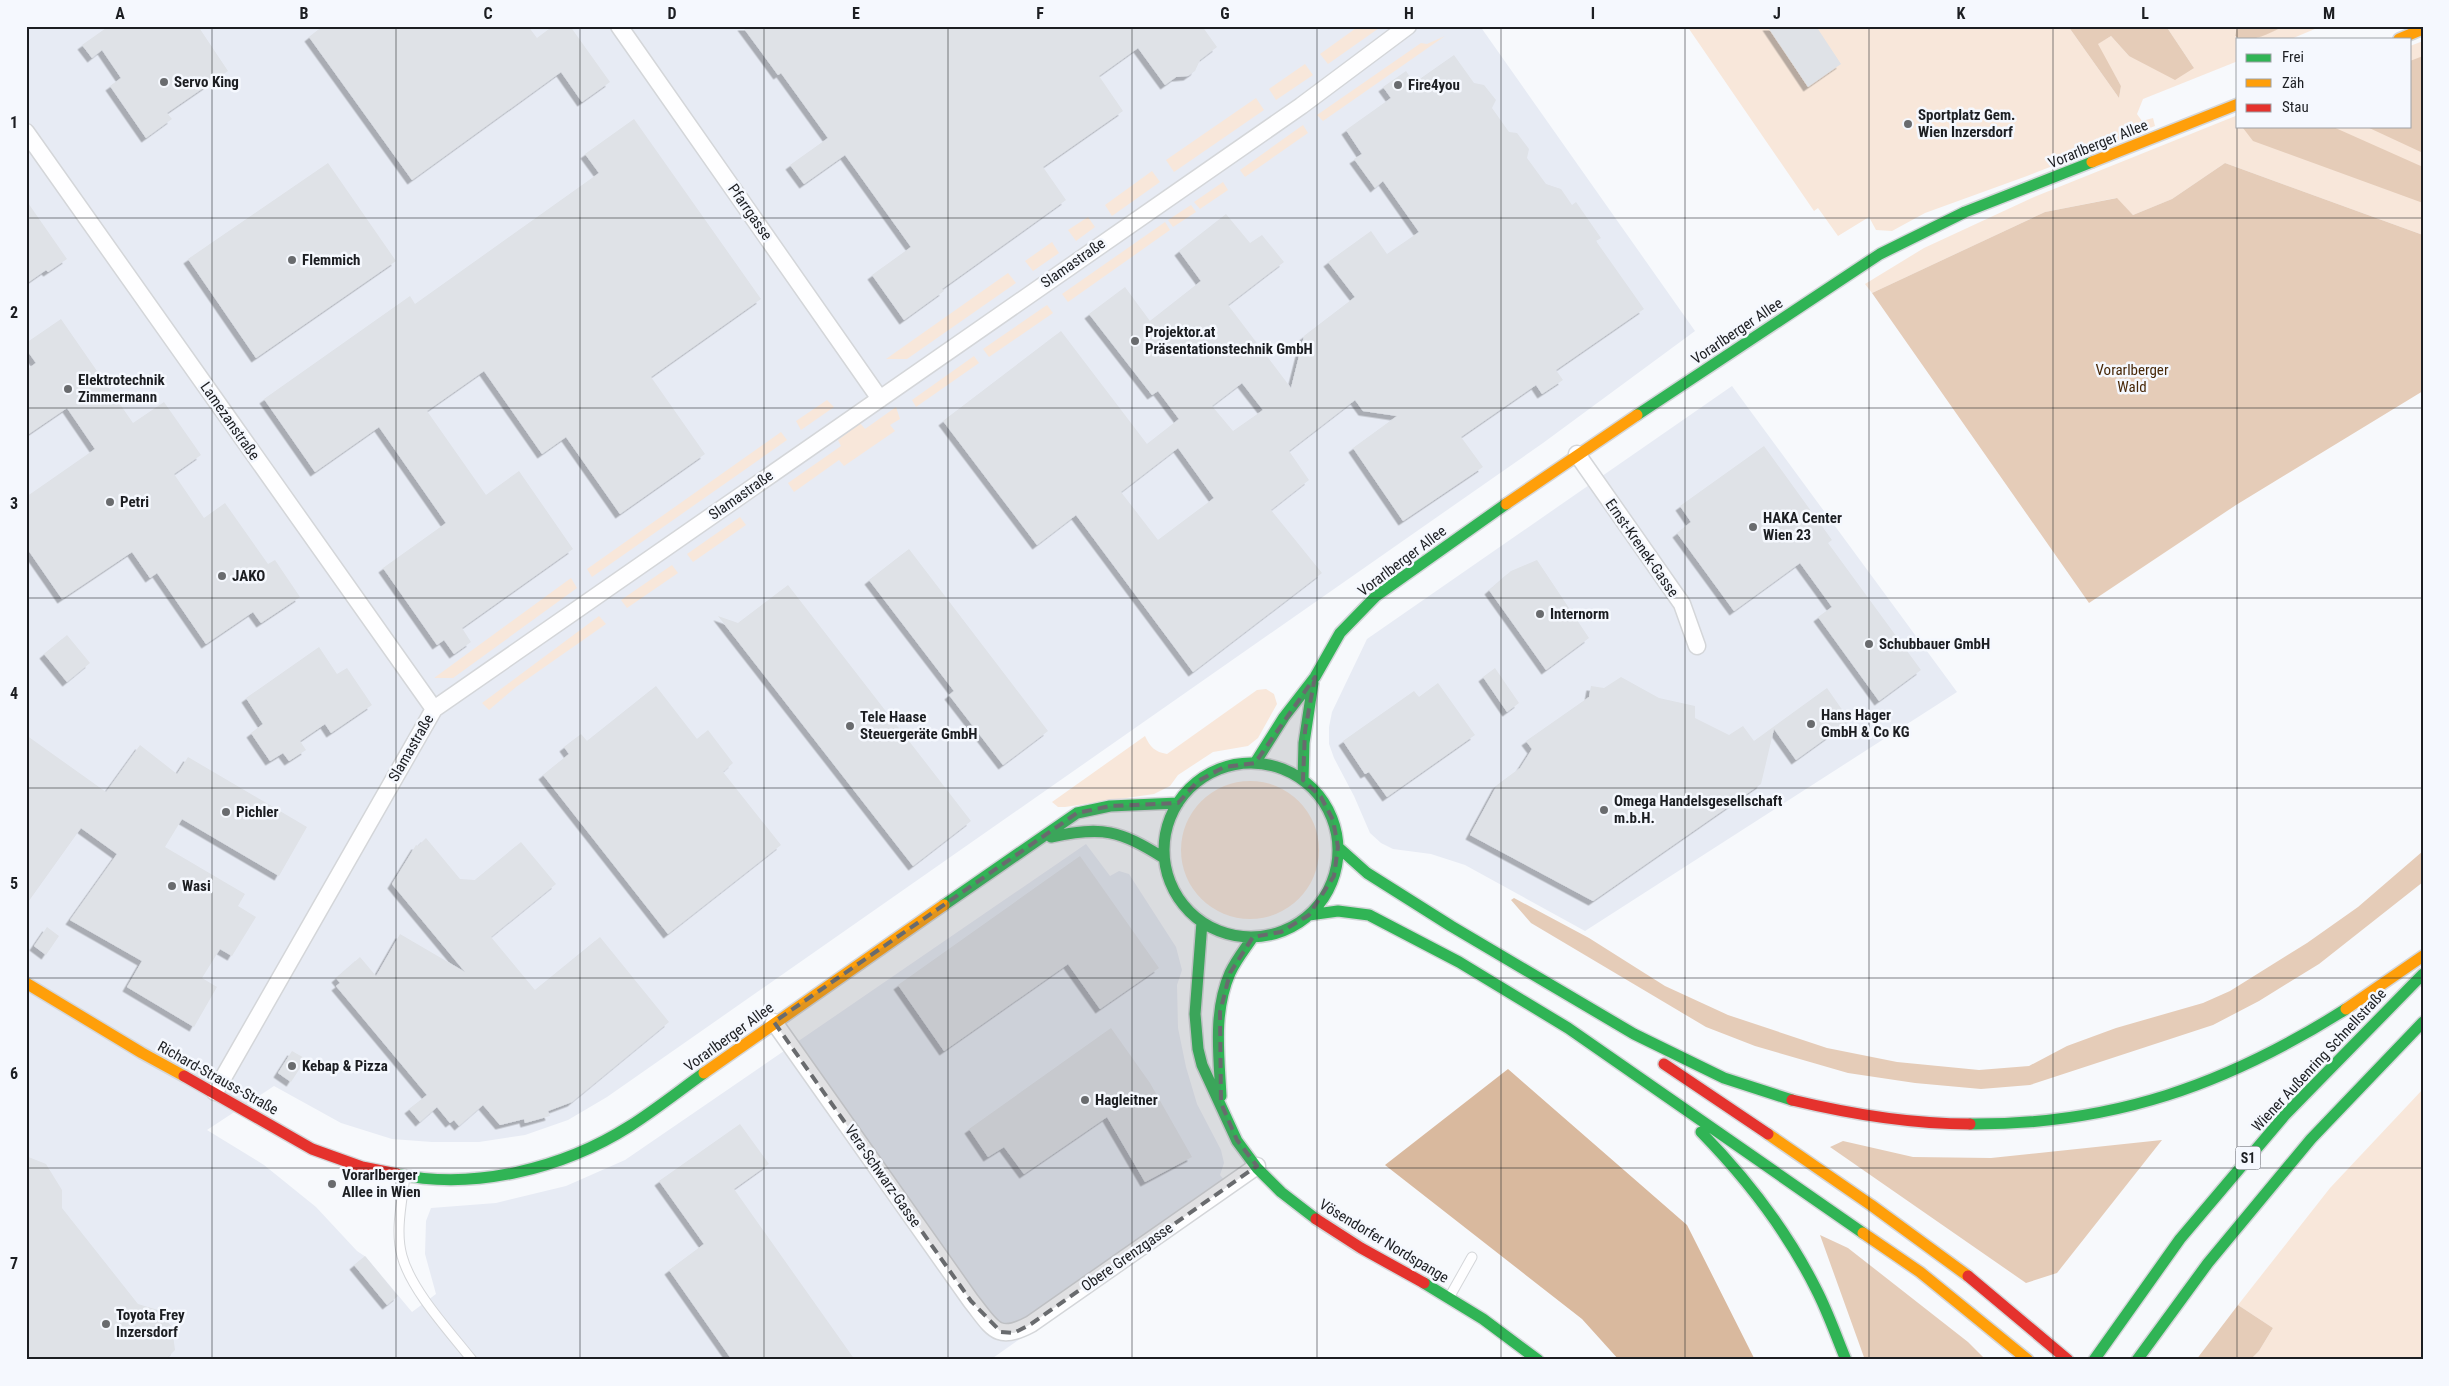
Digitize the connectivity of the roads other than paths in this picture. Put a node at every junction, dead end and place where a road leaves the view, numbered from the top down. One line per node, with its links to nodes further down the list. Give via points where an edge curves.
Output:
1 (619, 26): 7 (street, Pfarrgasse)
2 (1408, 26): 7 (street, Slamastraße, via 1301,106)
3 (2423, 29): 4 (main road)
4 (2401, 38)
5 (2236, 105): 8 (main road, Vorarlberger Allee, via 1965,212 1880,254)
6 (26, 132): 11 (street, Lamezanstraße)
7 (880, 398): 11 (street, Slamastraße)
8 (1578, 454): 9 (street, Ernst-Krenek-Gasse, via 1682,604); 10 (main road, Vorarlberger Allee, via 1376,596 1340,633)
9 (1697, 646)
10 (1314, 677): 12 (main road, Vorarlberger Allee); 13 (main road, Vorarlberger Allee, via 1304,731)
11 (434, 709): 28 (street, Slamastraße)
12 (1255, 762): 13 (main road, via 1281,768); 14 (main road, via 1224,767 1198,781)
13 (1303, 780): 16 (main road, via 1321,797 1333,820)
14 (1178, 803): 15 (main road, Vorarlberger Allee, via 1110,806 1077,813); 17 (main road, via 1168,824)
15 (1039, 839): 17 (main road, Vorarlberger Allee, via 1098,828 1130,837); 25 (main road, Vorarlberger Allee)
16 (1338, 847): 18 (main road, via 1334,876 1324,897); 24 (main road, via 1370,877)
17 (1164, 858): 19 (main road, via 1169,879 1182,903)
18 (1309, 915): 20 (main road, via 1281,932); 27 (main road, via 1338,910 1357,912 1385,922 1568,1028)
19 (1202, 922): 20 (main road, via 1224,933); 29 (main road, Vösendorfer Nordspange, via 1197,1029 1202,1065)
20 (1253, 937): 29 (main road, Vösendorfer Nordspange, via 1230,973 1224,990 1219,1027)
21 (2423, 956): 24 (main road, via 2406,964 2378,989 2296,1040 2205,1084 2118,1110 2037,1122 1952,1124 1865,1117 1785,1098 1720,1075)
22 (2423, 974): 40 (main road, Wiener Außenring Schnellstraße / S1, via 2286,1115 2180,1239)
23 (26, 983): 28 (main road, Richard-Strauss-Straße, via 142,1053)
24 (1590, 1010): 39 (main road, via 1936,1252)
25 (774, 1022): 31 (main road, Vorarlberger Allee, via 629,1127 582,1151 533,1168 487,1178); 34 (street, Vera-Schwarz-Gasse)
26 (2423, 1022): 41 (main road, S1, via 2311,1139 2208,1263)
27 (1655, 1087): 35 (main road, via 1920,1272); 38 (main road, via 1714,1144 1769,1213 1816,1289)
28 (215, 1092): 31 (main road, Richard-Strauss-Straße, via 312,1150 362,1167)
29 (1221, 1103): 30 (main road, Vösendorfer Nordspange, via 1232,1130)
30 (1256, 1166): 33 (main road, Vösendorfer Nordspange, via 1293,1202 1323,1225); 34 (street, Obere Grenzgasse, via 1030,1324 1014,1333)
31 (405, 1176): 36 (lane, via 399,1229 402,1256 413,1283)
32 (1472, 1257): 33 (lane)
33 (1449, 1297): 37 (main road, Vösendorfer Nordspange)
34 (993, 1328)
35 (2025, 1356)
36 (472, 1360)
37 (1538, 1360)
38 (1846, 1360)
39 (2068, 1360)
40 (2094, 1360)
41 (2137, 1360)

